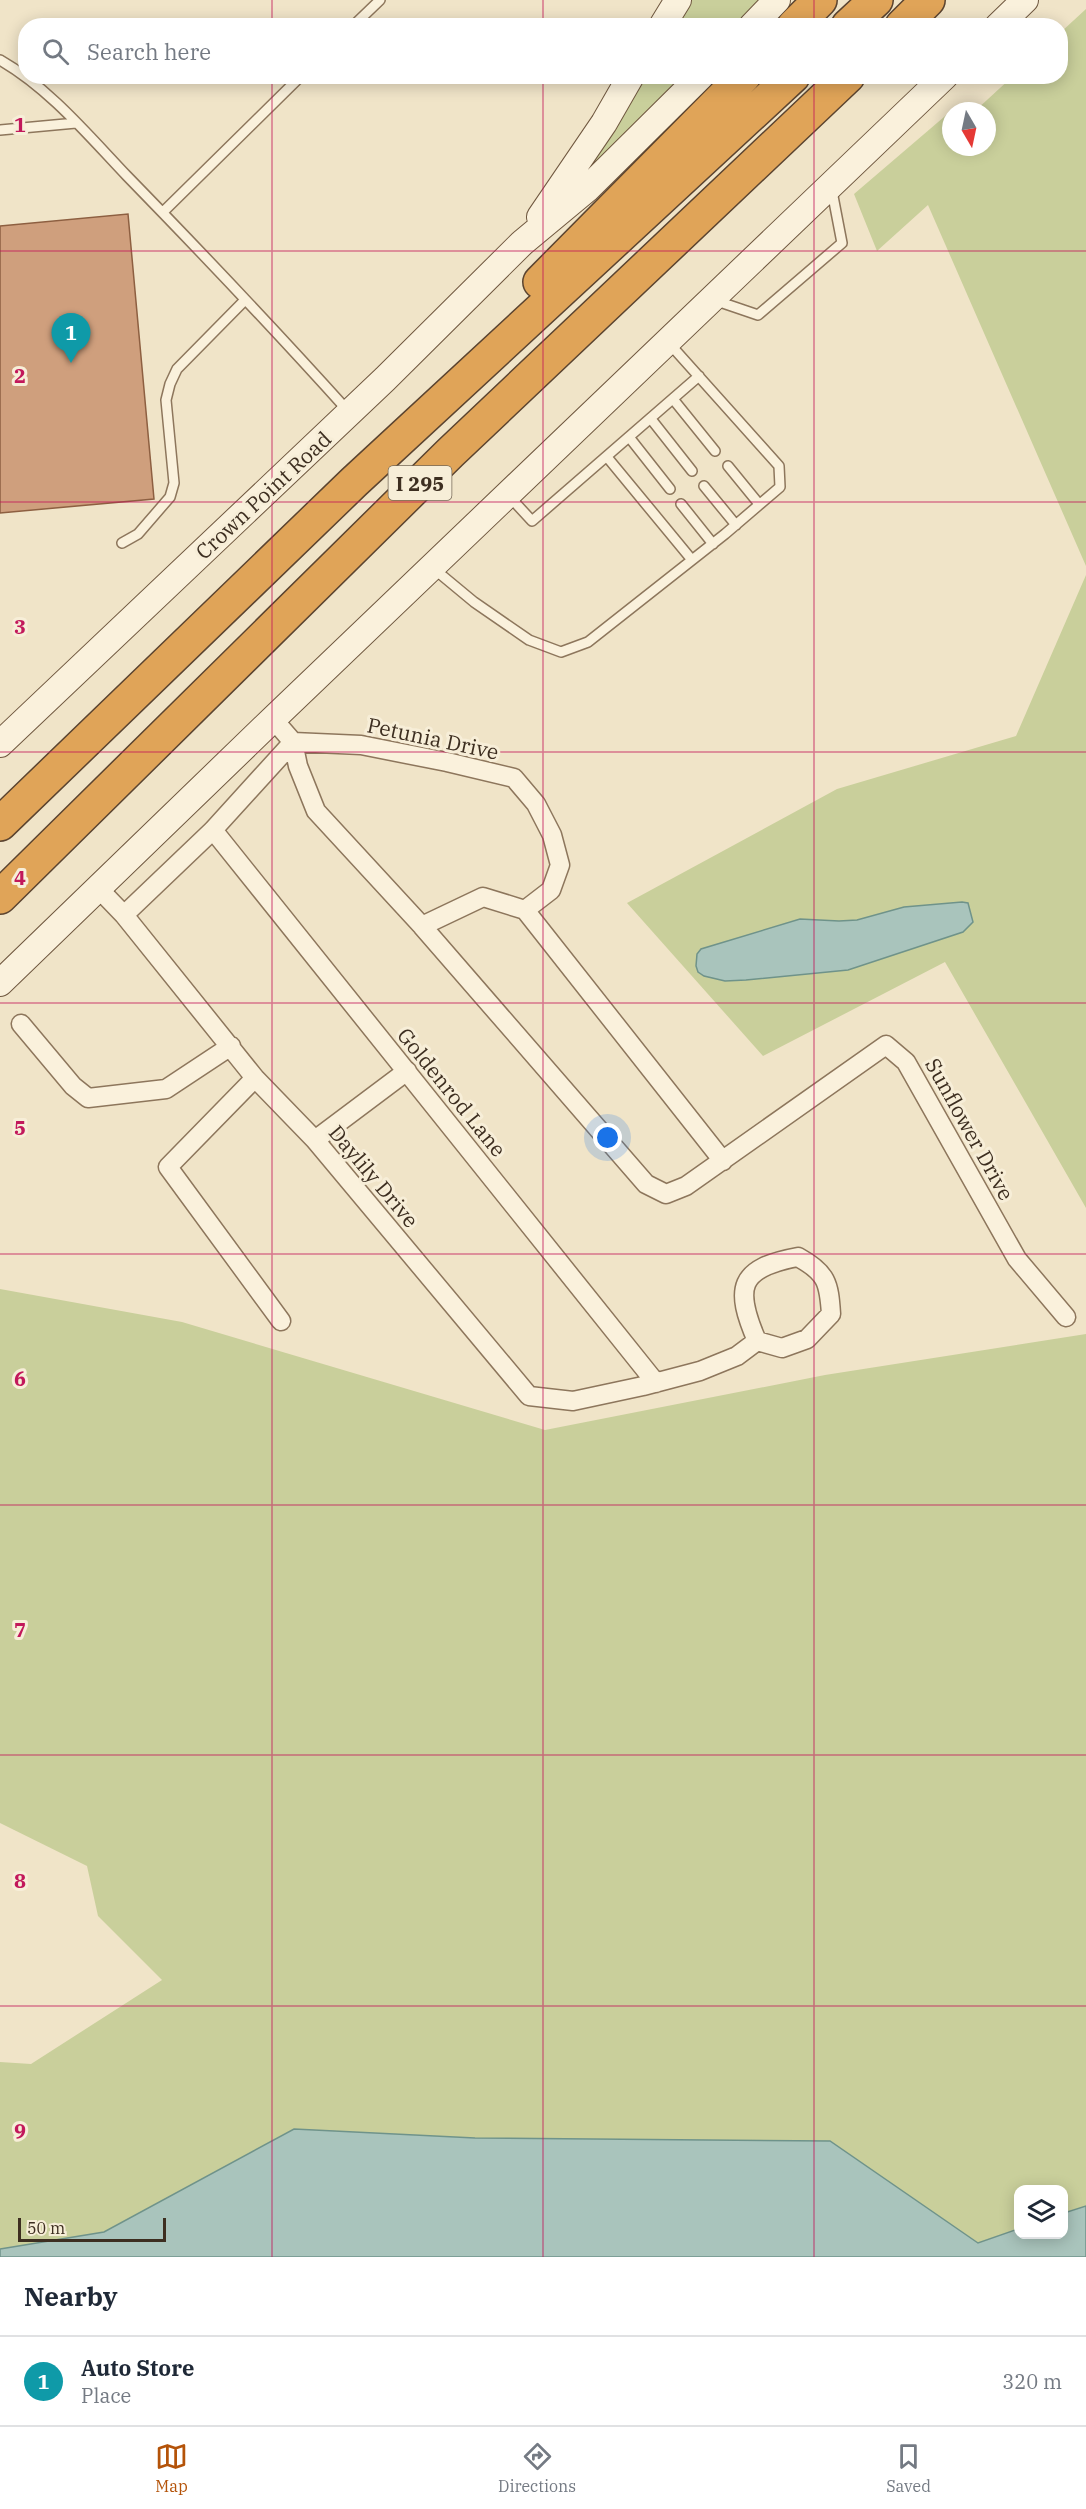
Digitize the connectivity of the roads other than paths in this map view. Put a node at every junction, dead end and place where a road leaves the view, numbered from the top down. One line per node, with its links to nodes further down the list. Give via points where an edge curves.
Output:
1 (380, 0): 7 (lane)
2 (777, 0): 8 (main road)
3 (820, 0): 9 (highway)
4 (876, 0): 10 (highway)
5 (928, 0): 11 (highway)
6 (1025, 0): 12 (main road)
7 (361, 18)
8 (760, 18)
9 (802, 18)
10 (857, 18)
11 (910, 18)
12 (1006, 18)
13 (0, 60): 14 (lane)
14 (18, 70)
15 (33, 84): 23 (lane)
16 (293, 84): 26 (lane)
17 (626, 84): 27 (main road, Crown Point Road)
18 (693, 84): 27 (main road, Crown Point Road, via 586,189)
19 (736, 84): 35 (highway, via 492,332 430,389)
20 (784, 84): 35 (highway, I 295)
21 (840, 84): 57 (highway, I 295, via 450,453)
22 (937, 84): 25 (main road)
23 (76, 123): 24 (lane); 26 (lane)
24 (0, 130)
25 (831, 185): 28 (main road); 28 (lane, via 842,243 758,315)
26 (163, 212): 29 (lane)
27 (522, 243): 33 (main road, Crown Point Road)
28 (712, 299): 30 (main road)
29 (246, 300): 33 (lane); 47 (lane, via 177,369 166,400 174,483 170,497 138,534)
30 (668, 341): 31 (lane); 43 (main road)
31 (699, 376): 32 (lane); 45 (lane, via 779,466 780,487)
32 (672, 399): 34 (lane); 37 (lane)
33 (349, 413): 53 (main road, Crown Point Road)
34 (651, 418): 36 (lane); 40 (lane)
35 (405, 435): 54 (highway, I 295)
36 (629, 437): 38 (lane); 42 (lane)
37 (715, 451)
38 (607, 457): 43 (lane, via 532,521); 49 (lane)
39 (728, 466): 45 (lane)
40 (692, 471)
41 (704, 486): 46 (lane)
42 (670, 489)
43 (507, 495): 50 (main road)
44 (681, 504): 48 (lane)
45 (759, 504): 46 (lane)
46 (736, 525): 48 (lane)
47 (122, 543)
48 (713, 544): 49 (lane)
49 (692, 560): 50 (lane, via 588,642 561,651 529,640)
50 (432, 567): 51 (main road)
51 (273, 719): 52 (street, Sunflower Drive); 56 (main road)
52 (293, 742): 55 (street); 58 (street, Petunia Drive, via 361,745 514,778 536,804 547,825 560,866 551,890); 60 (street, Sunflower Drive, via 316,811)
53 (0, 744)
54 (0, 824)
55 (213, 830): 59 (street); 64 (street, Goldenrod Lane)
56 (98, 888): 59 (street, Daylily Drive); 61 (main road)
57 (0, 897)
58 (525, 910): 60 (street, via 483,897); 67 (street)
59 (124, 915): 63 (street, Daylily Drive)
60 (422, 926): 67 (street, Sunflower Drive, via 645,1184 666,1194 686,1186)
61 (0, 983)
62 (21, 1024): 63 (street, via 73,1086 88,1098 166,1089)
63 (231, 1046): 65 (street, Daylily Drive)
64 (407, 1071): 66 (street); 71 (street, Goldenrod Lane)
65 (255, 1078): 66 (street, Daylily Drive); 69 (street, via 168,1167)
66 (315, 1140): 71 (street, Daylily Drive, via 529,1396 573,1401)
67 (723, 1161): 68 (street, Sunflower Drive, via 886,1045 906,1062 1017,1259)
68 (1066, 1317)
69 (281, 1321)
70 (758, 1341): 70 (street, via 746,1316 743,1292 750,1276 771,1262 798,1257 816,1267 829,1286 831,1314 807,1339 782,1348); 71 (street, Daylily Drive, via 737,1356)
71 (656, 1383)

